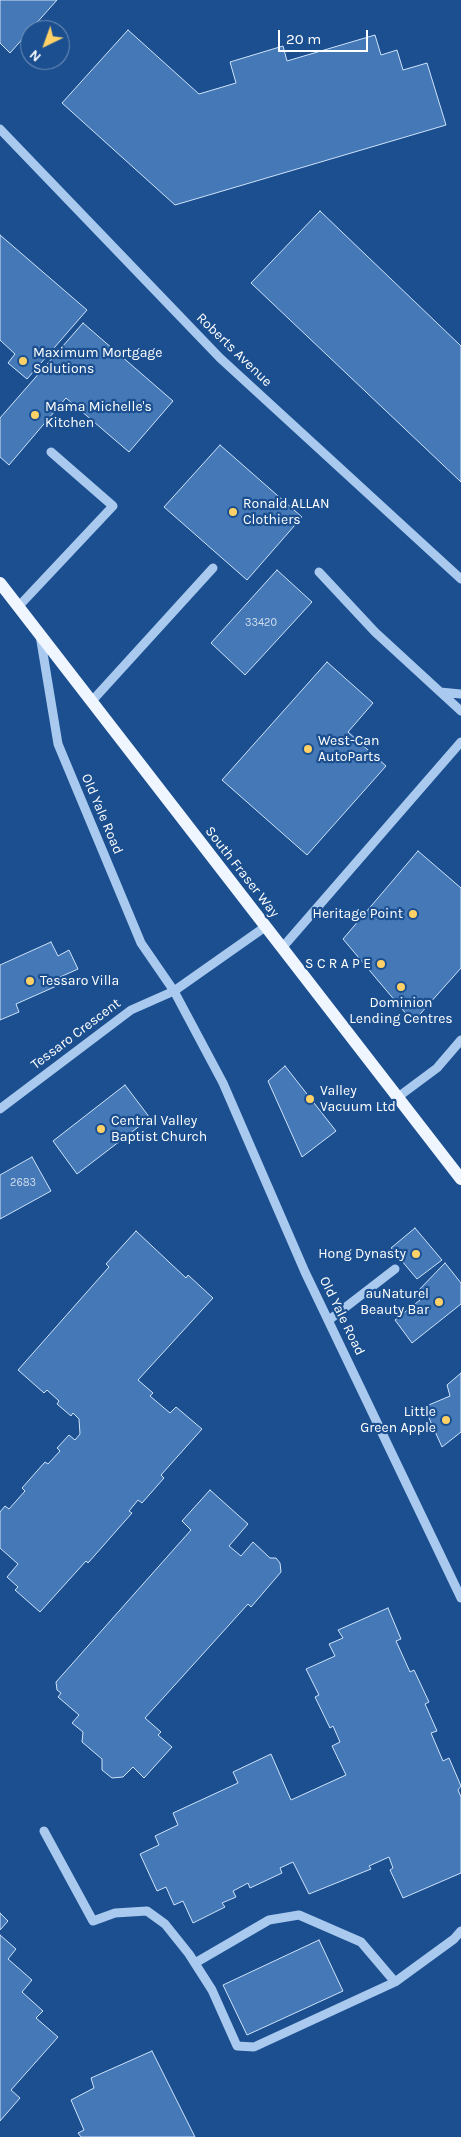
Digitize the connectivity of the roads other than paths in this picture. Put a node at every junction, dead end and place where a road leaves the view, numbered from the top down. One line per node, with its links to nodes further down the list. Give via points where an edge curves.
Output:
1 (0, 129): 5 (street, Roberts Avenue, via 220,358)
2 (51, 452): 7 (street, via 114,506)
3 (213, 568): 11 (street)
4 (319, 572): 9 (street, via 375,632)
5 (461, 579)
6 (0, 583): 7 (main road, South Fraser Way)
7 (18, 607): 8 (main road, South Fraser Way)
8 (40, 635): 11 (main road, South Fraser Way); 16 (street, Old Yale Road, via 58,744 142,943)
9 (440, 692): 10 (street); 12 (street)
10 (461, 694)
11 (91, 702): 14 (main road, South Fraser Way)
12 (461, 711)
13 (461, 742): 15 (street)
14 (264, 927): 15 (main road, South Fraser Way); 16 (street)
15 (282, 948): 18 (main road, South Fraser Way)
16 (174, 991): 19 (street, Tessaro Crescent, via 131,1010); 22 (street, Old Yale Road, via 223,1083)
17 (461, 1040): 18 (street, via 437,1068)
18 (398, 1097): 20 (main road, South Fraser Way)
19 (0, 1109)
20 (461, 1179)
21 (394, 1269): 22 (street)
22 (329, 1320): 23 (street, Old Yale Road)
23 (461, 1598)
24 (44, 1831): 26 (street, via 93,1921 115,1913 147,1911 165,1924)
25 (461, 1931): 27 (street)
26 (195, 1963): 27 (street, via 269,1920 299,1915 361,1942); 27 (street, via 212,1990 237,2046 254,2047)
27 (395, 1982)

